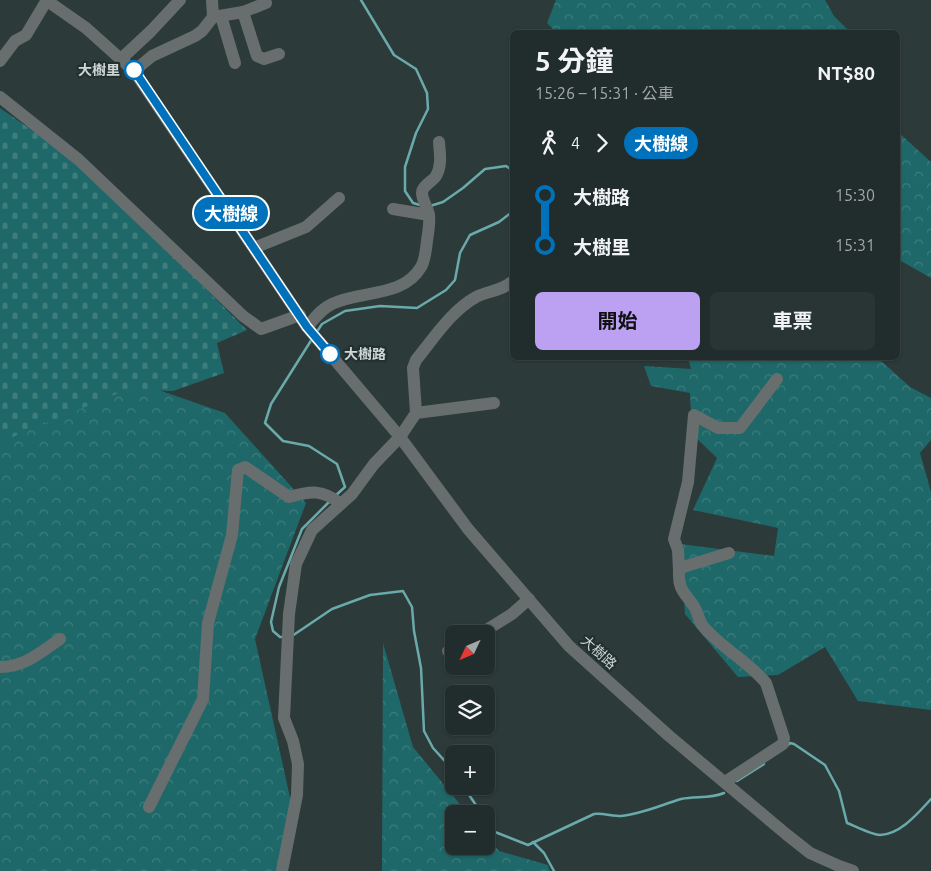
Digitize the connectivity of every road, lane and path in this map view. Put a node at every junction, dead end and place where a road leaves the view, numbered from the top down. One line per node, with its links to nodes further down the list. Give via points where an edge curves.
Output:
1 (47, 0): 8 (street, 大樹路); 9 (street, via 26,35 15,41)
2 (212, 0): 6 (street)
3 (174, 2): 8 (street, via 151,31)
4 (266, 3): 5 (street)
5 (242, 12): 6 (street); 7 (street, via 258,56 264,60)
6 (217, 16): 10 (street); 11 (street, via 196,36 152,56)
7 (279, 54)
8 (121, 59): 11 (street, 大樹路)
9 (0, 61)
10 (235, 63)
11 (134, 70): 17 (street, 大樹路)
12 (0, 97): 19 (street, via 79,160 243,316 261,329)
13 (439, 142): 16 (street, via 440,165 422,194)
14 (338, 198): 17 (street, via 306,227)
15 (393, 209): 16 (street)
16 (429, 215): 20 (street, via 422,267 413,277 386,291 358,295 332,304)
17 (254, 248): 19 (street, 大樹路)
18 (510, 284): 23 (street, via 478,296 462,307 416,360 413,368)
19 (300, 315): 20 (street, 大樹路)
20 (307, 327): 24 (street, 大樹路)
21 (777, 379): 27 (street, via 740,428 718,428 694,415 688,482 674,539)
22 (494, 403): 23 (street)
23 (416, 413): 24 (street)
24 (400, 437): 25 (street); 28 (street, 大樹路, via 468,529)
25 (341, 504): 33 (street, via 330,495 308,492 288,498 245,467 238,470 232,536 208,623 203,699); 34 (street, via 312,530 296,564 289,614 284,718 298,764 297,795)
26 (729, 553): 27 (street)
27 (679, 571): 32 (street, via 681,589 702,624 766,683 784,738 783,744)
28 (529, 599): 29 (street); 32 (street, 大樹路, via 569,646)
29 (494, 625)
30 (60, 639): 31 (street, via 31,659 13,667)
31 (0, 667)
32 (725, 782): 35 (street, 大樹路, via 810,853)
33 (149, 807)
34 (282, 871)
35 (853, 871)

